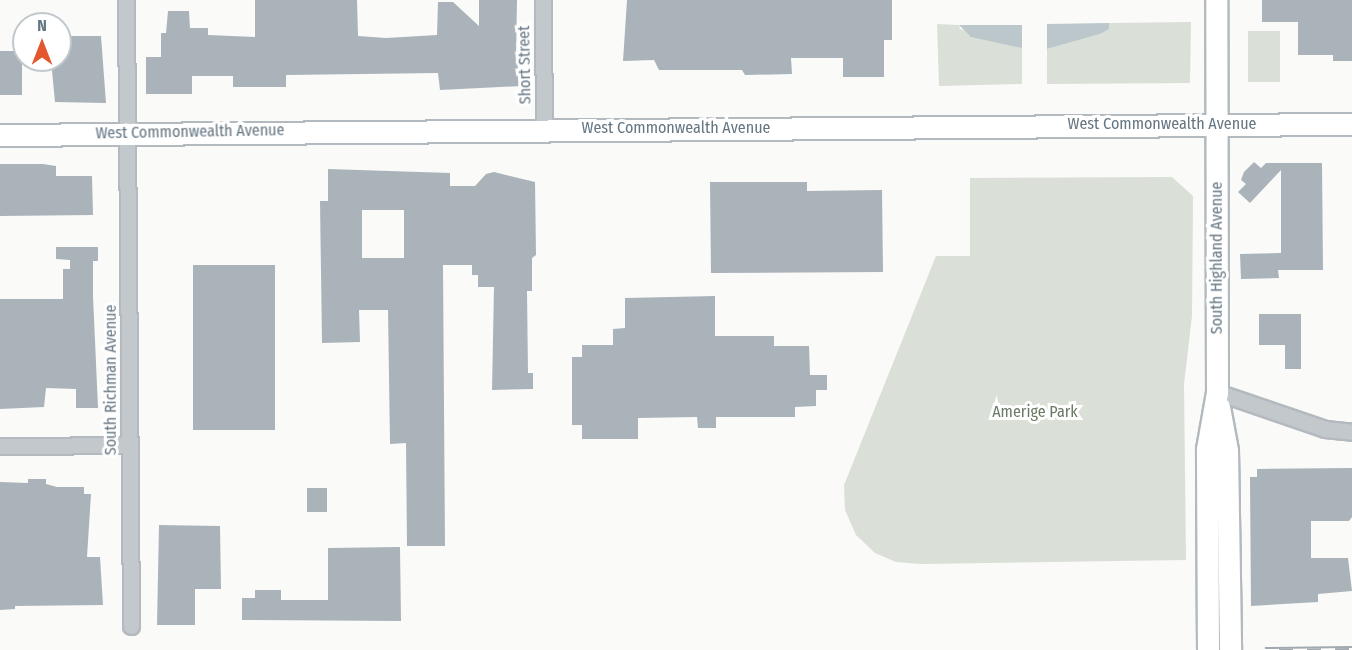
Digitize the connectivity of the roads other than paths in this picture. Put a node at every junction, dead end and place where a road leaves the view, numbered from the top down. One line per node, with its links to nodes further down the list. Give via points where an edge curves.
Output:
1 (126, 0): 7 (street, South Richman Avenue)
2 (543, 0): 6 (street, Short Street)
3 (1216, 0): 4 (main road, South Highland Avenue)
4 (1218, 124): 5 (main road, West Commonwealth Avenue); 6 (main road, West Commonwealth Avenue); 9 (main road, South Highland Avenue)
5 (1352, 124)
6 (544, 129): 7 (main road, West Commonwealth Avenue)
7 (127, 134): 8 (main road, West Commonwealth Avenue); 11 (street, South Richman Avenue)
8 (0, 135)
9 (1217, 392): 10 (street, via 1325,429); 14 (main road, South Highland Avenue, via 1207,449); 15 (main road, South Highland Avenue, via 1227,450)
10 (1352, 432)
11 (129, 445): 12 (street); 13 (street, South Richman Avenue)
12 (0, 446)
13 (131, 626)
14 (1208, 650)
15 (1230, 650)

